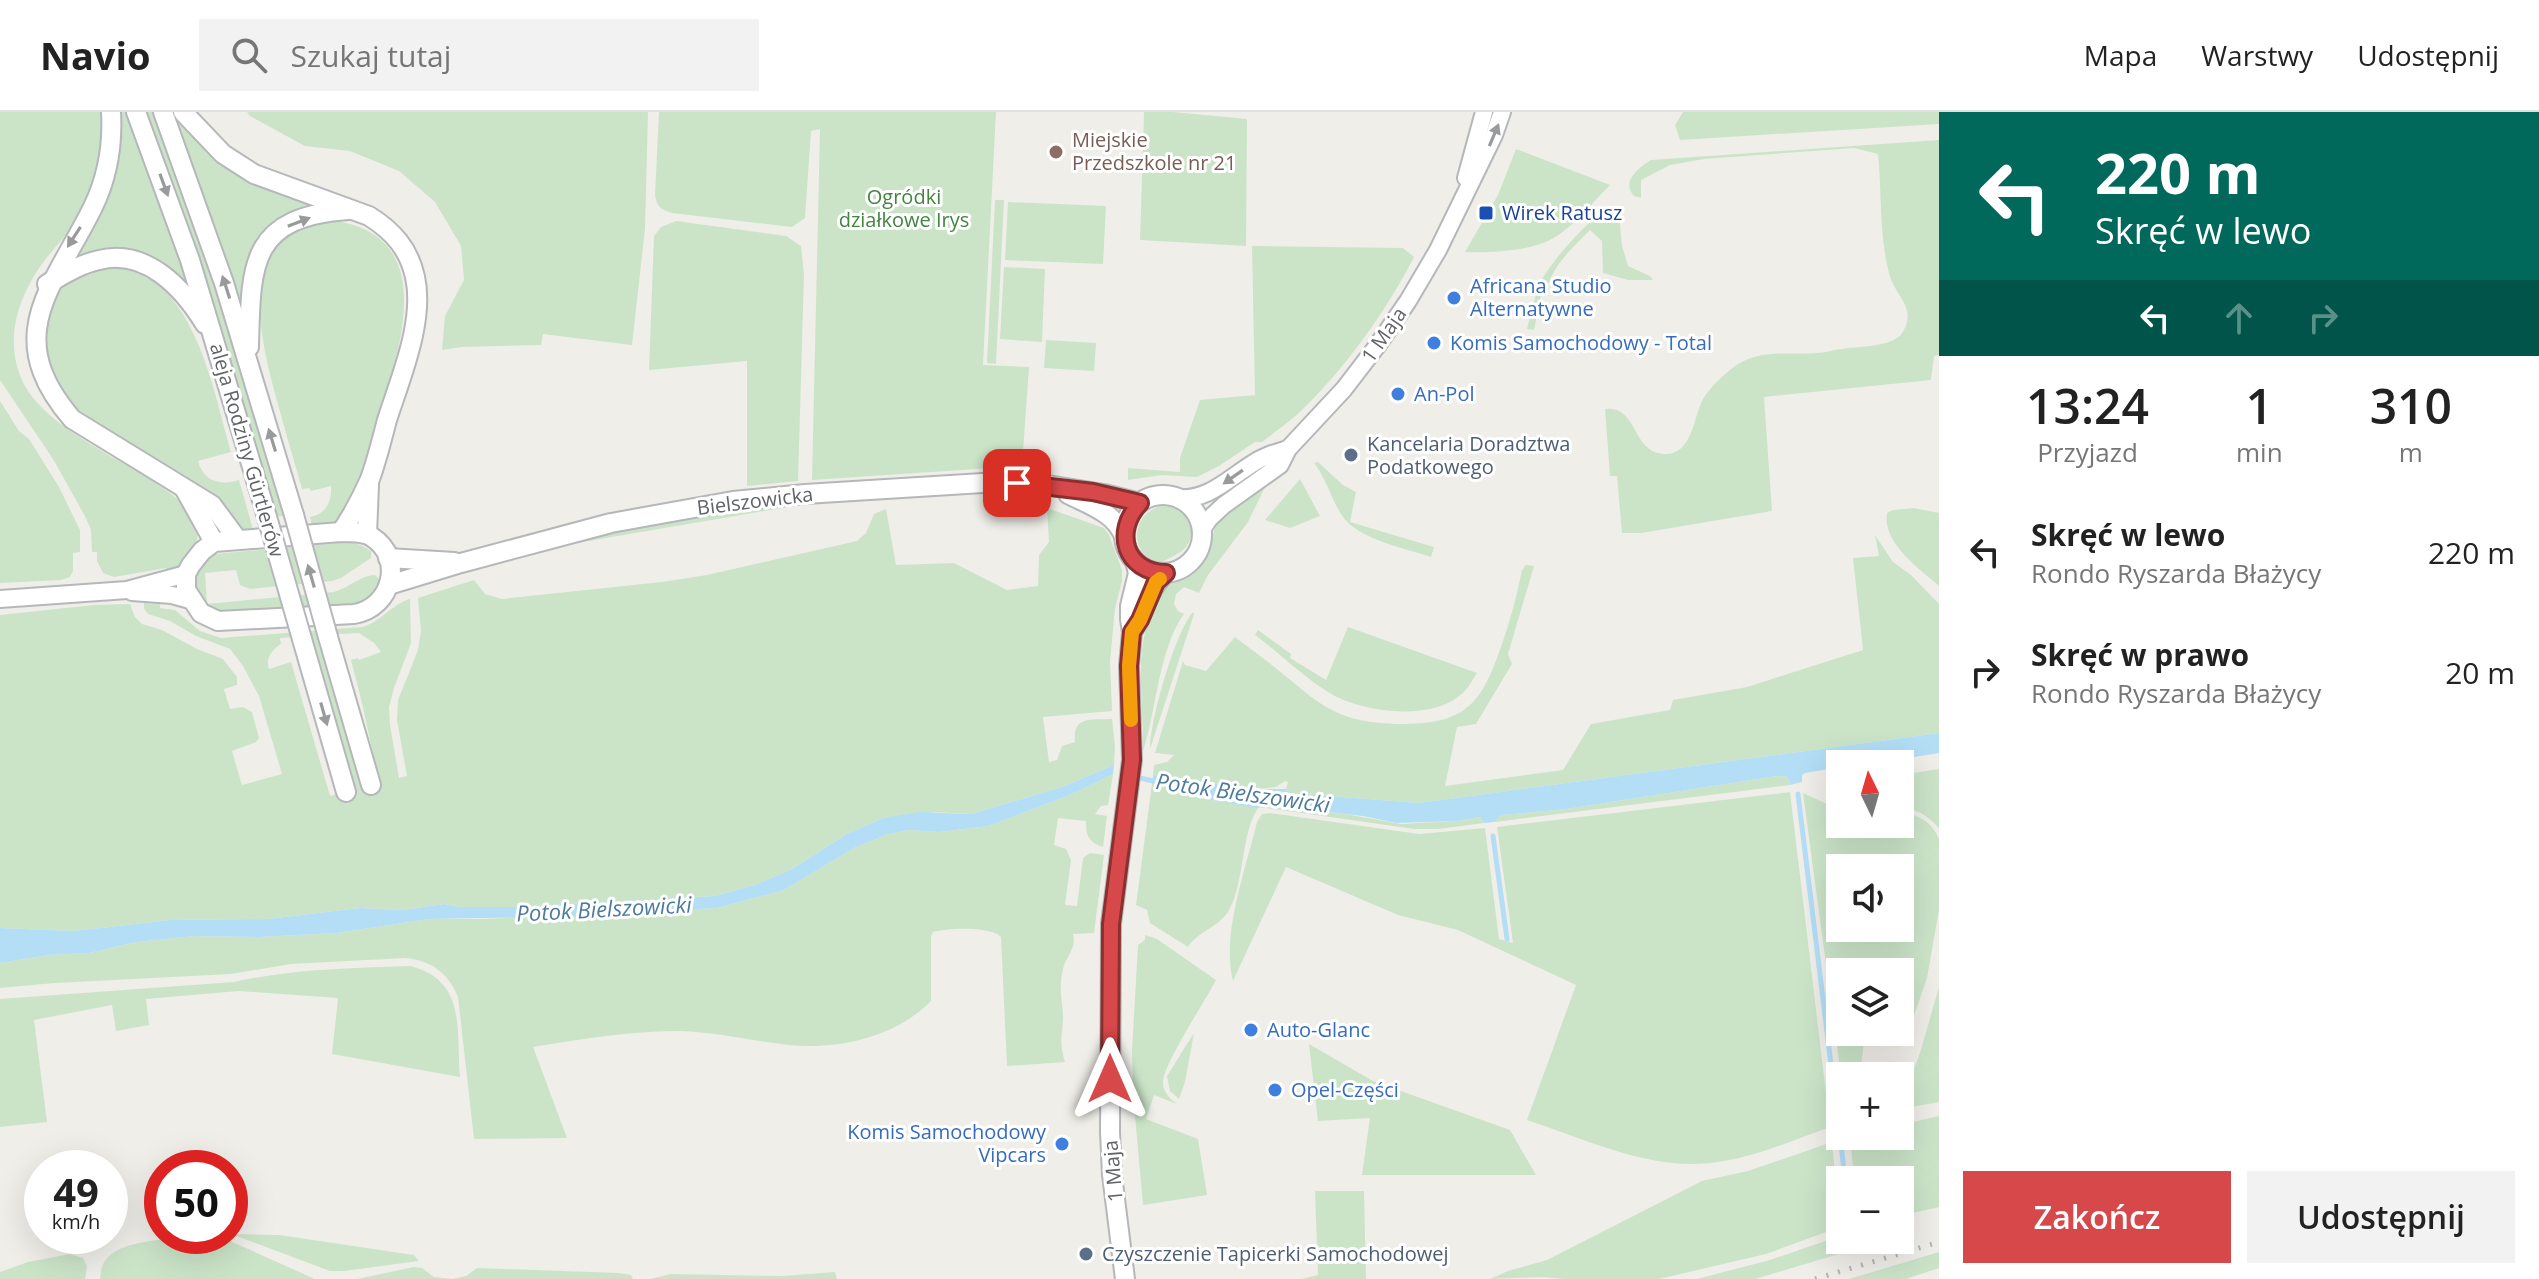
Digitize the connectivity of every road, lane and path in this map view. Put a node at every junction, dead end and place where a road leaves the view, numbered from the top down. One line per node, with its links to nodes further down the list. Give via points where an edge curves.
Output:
1 (111, 112): 9 (main road, one-way to 9, via 112,142 101,189)
2 (136, 112): 10 (main road, aleja Rodziny Gürtlerów, one-way to 10)
3 (163, 112): 11 (main road, aleja Rodziny Gürtlerów, one-way to 3)
4 (183, 112): 8 (main road, via 223,154 254,174)
5 (1484, 112): 7 (street, 1 Maja)
6 (1502, 112): 7 (street, 1 Maja, one-way to 6)
7 (1459, 207): 12 (street, 1 Maja, via 1377,346)
8 (352, 210): 11 (main road, one-way to 8, via 251,280 264,245 282,228 302,220); 13 (main road, via 397,238 416,280 412,337)
9 (44, 285): 10 (main road, via 98,260 145,265 172,280); 15 (main road, via 26,333 31,368 40,386 72,419)
10 (217, 344): 35 (main road, aleja Rodziny Gürtlerów, one-way to 35, bridge)
11 (249, 362): 34 (main road, aleja Rodziny Gürtlerów, one-way to 11, bridge)
12 (1288, 449): 16 (street, 1 Maja, one-way to 16, via 1268,455 1207,493); 18 (street, 1 Maja, via 1280,465 1219,509)
13 (370, 479): 19 (main road); 20 (main road)
14 (1054, 487): 17 (main road, Bielszowicka); 21 (main road, Bielszowicka, via 1110,515); 26 (main road, Bielszowicka, via 986,483 733,501 611,523)
15 (185, 490): 22 (main road, via 212,505); 23 (main road)
16 (1178, 498): 17 (main road, via 1158,496); 18 (main road, via 1194,510)
17 (1140, 503): 21 (main road, via 1128,518)
18 (1202, 530): 27 (main road, via 1196,556 1183,568)
19 (341, 532): 20 (main road); 22 (main road)
20 (367, 534): 24 (main road)
21 (1124, 536): 25 (main road)
22 (238, 540): 23 (main road)
23 (214, 542): 28 (main road)
24 (388, 558): 26 (main road); 29 (main road)
25 (1135, 561): 27 (main road, via 1149,571); 33 (main road, 1 Maja)
26 (461, 563): 29 (main road, Bielszowicka)
27 (1166, 573): 33 (main road, 1 Maja, via 1156,582)
28 (186, 574): 30 (street); 32 (main road)
29 (389, 585): 32 (main road, via 375,607 354,614 225,622 201,613)
30 (127, 590): 31 (street); 32 (street)
31 (0, 599)
32 (190, 600)
33 (1132, 632): 36 (main road, 1 Maja, via 1132,760 1111,924 1112,1175)
34 (371, 785)
35 (346, 792)
36 (1125, 1279)

